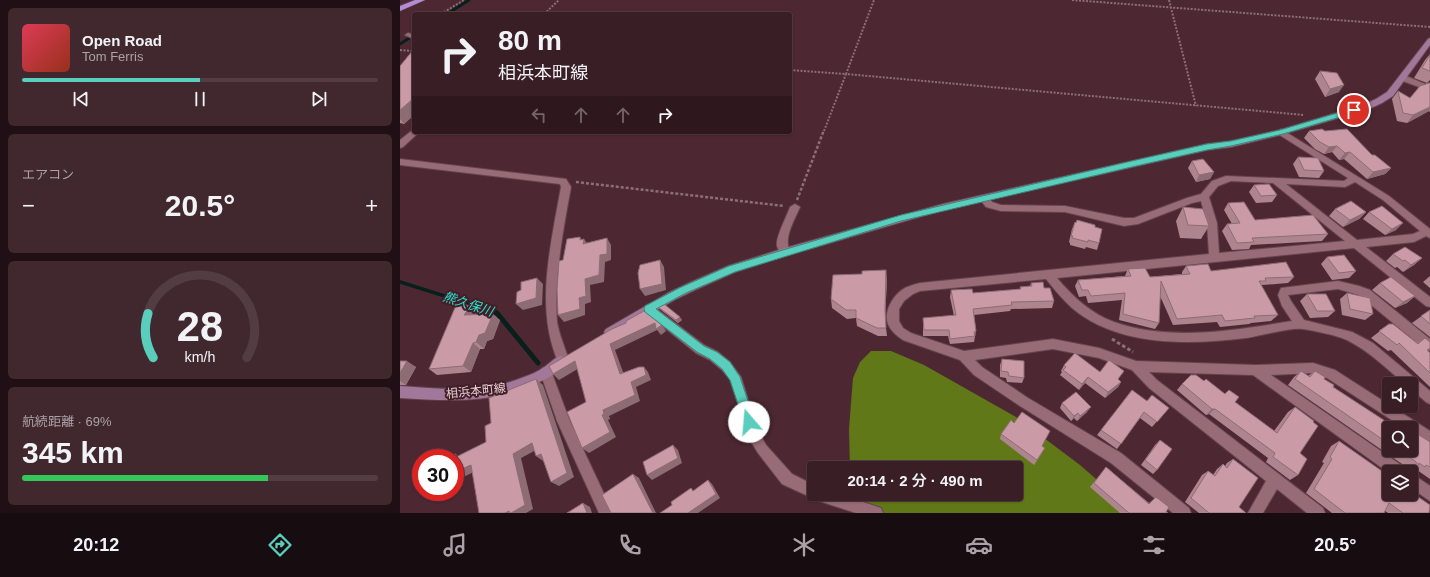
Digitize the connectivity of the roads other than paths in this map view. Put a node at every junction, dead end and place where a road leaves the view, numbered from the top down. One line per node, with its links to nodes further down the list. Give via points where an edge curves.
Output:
1 (404, 0): 3 (highway)
2 (421, 0): 4 (highway)
3 (400, 2)
4 (400, 9)
5 (1430, 40): 6 (main road)
6 (1403, 78): 7 (street); 8 (main road, via 1390,94 1366,107)
7 (1430, 89)
8 (1281, 132): 12 (street); 15 (main road)
9 (412, 134): 10 (street)
10 (400, 145)
11 (400, 162): 28 (street, via 563,181 566,187 554,258 552,323)
12 (1355, 178): 13 (street, via 1345,184); 17 (street, via 1386,198)
13 (1275, 180): 14 (street, via 1221,179 1211,185); 18 (street)
14 (1204, 197): 15 (street, via 1135,222 1124,222 1065,209 1001,208 989,205); 20 (street, via 1212,224)
15 (984, 198): 19 (main road, via 901,218)
16 (795, 208): 19 (street, via 782,240)
17 (1428, 233): 18 (street, via 1414,238)
18 (1354, 243): 20 (street); 22 (street)
19 (785, 252): 23 (main road, via 732,269)
20 (1214, 257): 21 (street)
21 (1048, 274): 24 (street, via 1076,305 1092,316 1112,326 1151,335 1178,338 1245,333); 27 (street, via 920,287 908,291 900,298 894,308 893,322 899,331 907,337)
22 (1430, 303)
23 (648, 309): 25 (main road); 38 (street, via 726,366 734,377 753,434 762,449 786,479)
24 (1301, 324): 26 (street, via 1286,304 1283,295 1285,291 1346,286 1366,293); 33 (street, via 1348,335 1369,347)
25 (603, 336)
26 (1430, 346)
27 (964, 356): 29 (street, via 1053,344 1100,353); 43 (street, via 978,371 1024,402 1116,458)
28 (566, 358): 31 (main road, 相浜本町線)
29 (1136, 366): 30 (street); 36 (street, via 1153,384)
30 (1254, 370): 34 (street, via 1313,368 1331,374); 35 (street)
31 (546, 372): 32 (main road, 相浜本町線, via 520,385 492,391 437,395); 41 (street, via 563,421)
32 (400, 392)
33 (1430, 398)
34 (1430, 438)
35 (1389, 465)
36 (1275, 479): 44 (street); 45 (street)
37 (1418, 485): 39 (street)
38 (807, 489)
39 (1430, 494)
40 (840, 501): 42 (street)
41 (606, 513)
42 (876, 513)
43 (1184, 513)
44 (1255, 513)
45 (1318, 513)

